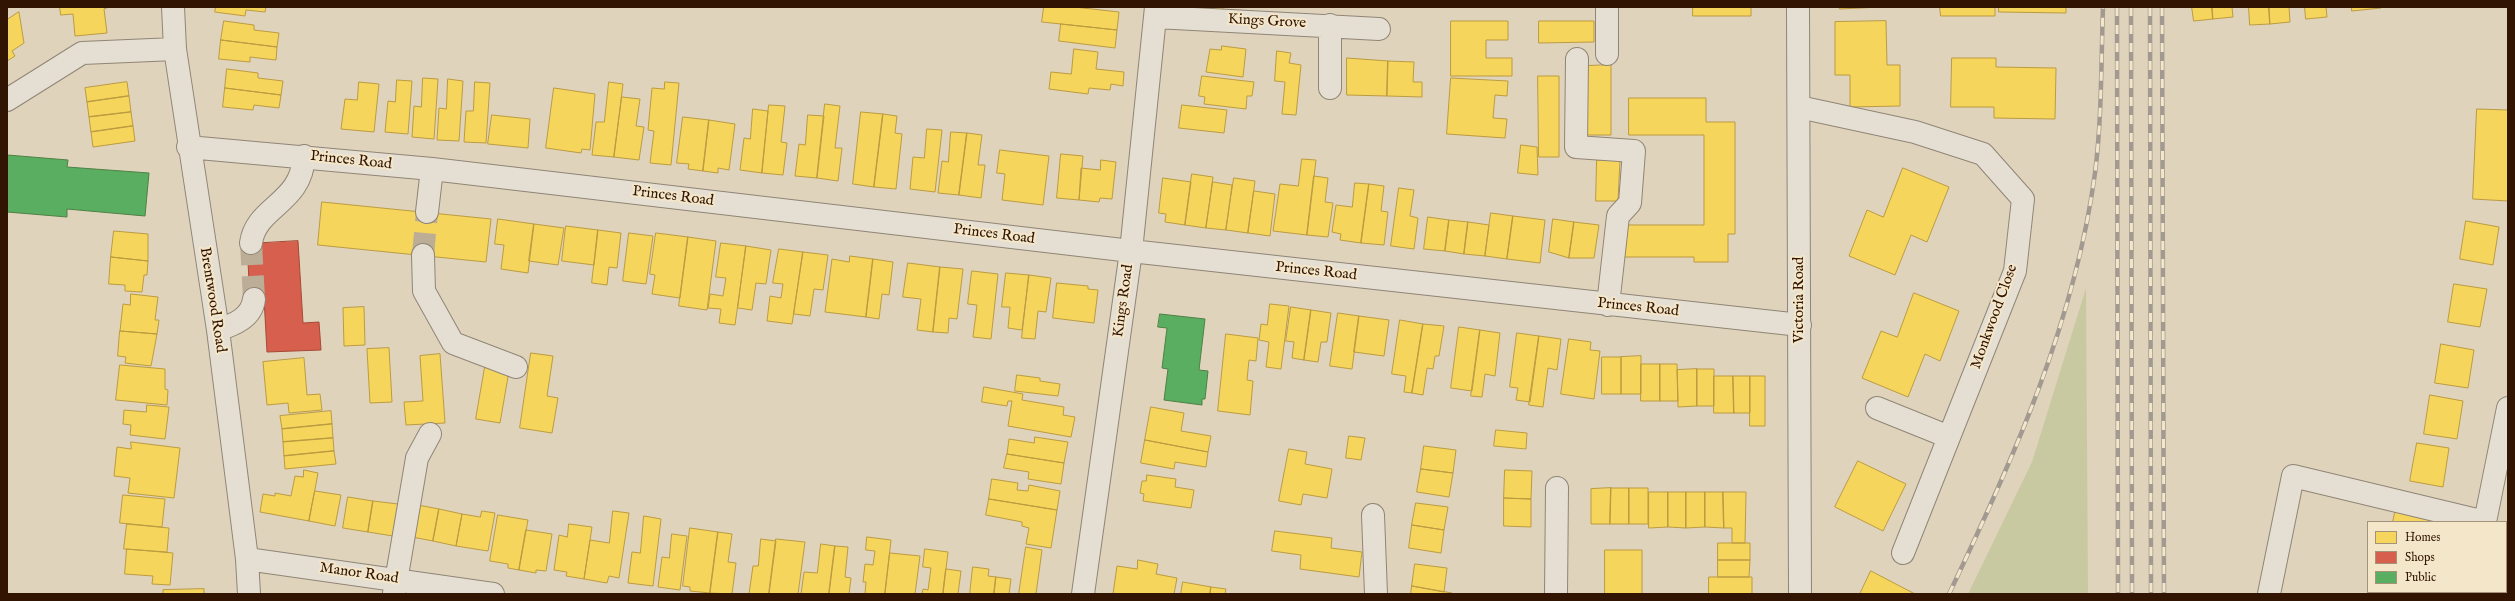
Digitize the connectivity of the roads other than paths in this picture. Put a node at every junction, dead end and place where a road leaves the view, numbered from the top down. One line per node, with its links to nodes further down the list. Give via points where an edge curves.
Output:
1 (173, 7): 7 (street, Brentwood Road)
2 (1607, 7): 8 (street)
3 (1798, 7): 12 (street, Victoria Road)
4 (1156, 12): 5 (street, Kings Grove); 18 (street, Kings Road)
5 (1330, 25): 6 (street, Kings Grove); 10 (street)
6 (1379, 29)
7 (175, 49): 11 (street, via 82,53); 13 (street, Brentwood Road)
8 (1607, 54)
9 (1577, 59): 21 (street, via 1576,147 1634,151 1630,203 1618,216)
10 (1330, 88)
11 (7, 100)
12 (1799, 107): 22 (street, Victoria Road); 28 (street, Monkwood Close, via 1915,132 1983,154 2023,199 2015,271)
13 (188, 146): 14 (street, Princes Road); 23 (street, Brentwood Road)
14 (304, 156): 15 (street, Princes Road); 17 (street, via 304,166 296,187 256,226)
15 (432, 169): 16 (street); 18 (street, Princes Road)
16 (427, 212)
17 (251, 243)
18 (1131, 251): 21 (street, Princes Road); 38 (street, Kings Road)
19 (423, 256): 24 (street, via 424,292 453,343)
20 (254, 299): 23 (street, via 253,306 242,319)
21 (1608, 305): 22 (street, Princes Road)
22 (1800, 325): 41 (street, Victoria Road)
23 (218, 330): 34 (street, Brentwood Road)
24 (516, 367)
25 (1877, 408): 28 (street)
26 (2508, 408): 32 (street)
27 (430, 434): 35 (street, via 417,458)
28 (1949, 437): 33 (street, Monkwood Close)
29 (1557, 488): 40 (street)
30 (1372, 515): 39 (street)
31 (2481, 521): 42 (street, via 2294,476)
32 (2485, 521)
33 (1903, 553)
34 (248, 559): 35 (street, Manor Road); 36 (street, Brentwood Road)
35 (394, 586): 37 (street, Manor Road)
36 (249, 594)
37 (493, 594)
38 (1083, 594)
39 (1376, 594)
40 (1556, 594)
41 (1800, 594)
42 (2269, 594)

